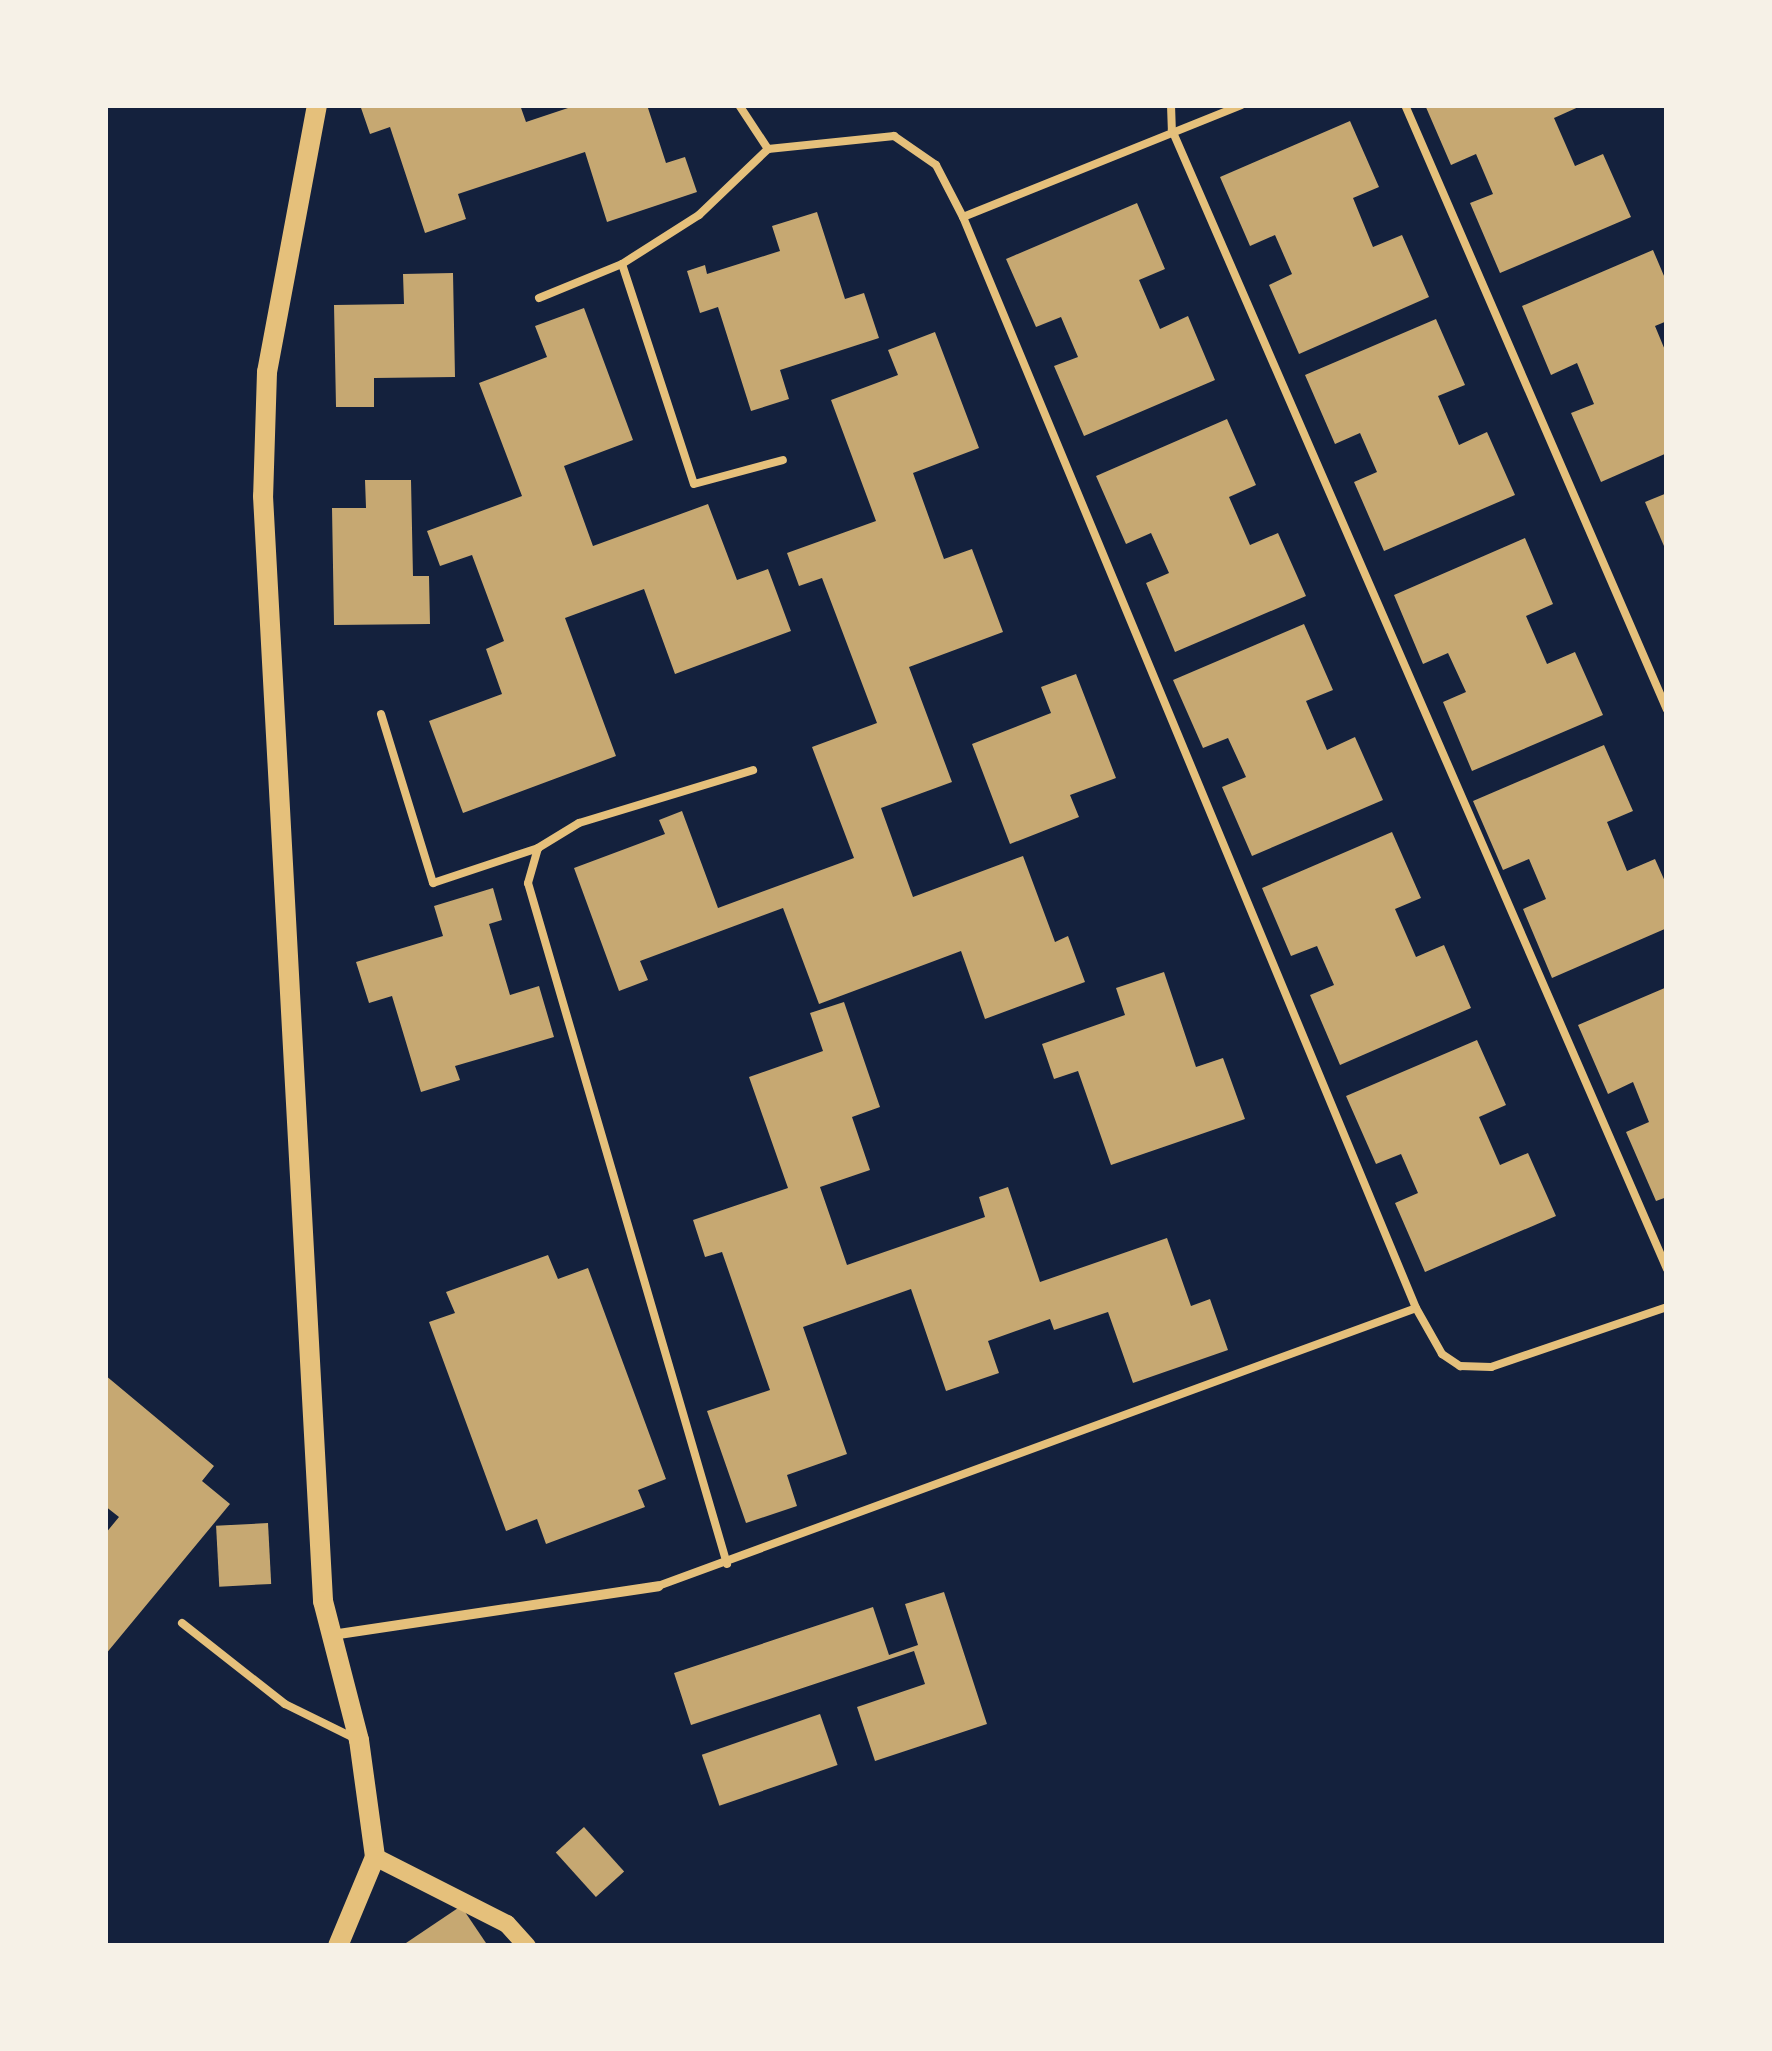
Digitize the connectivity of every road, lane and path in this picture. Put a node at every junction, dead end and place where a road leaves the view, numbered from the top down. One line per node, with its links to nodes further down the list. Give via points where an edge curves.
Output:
1 (316, 105): 22 (main road, via 267,372 264,496 323,1601)
2 (739, 105): 7 (lane)
3 (1171, 105): 6 (lane)
4 (1241, 105): 6 (lane)
5 (1405, 105): 12 (lane)
6 (1172, 130): 8 (lane); 16 (lane)
7 (768, 150): 8 (lane, via 894,136 936,166); 9 (lane, via 699,215)
8 (963, 217): 18 (lane)
9 (622, 264): 10 (lane); 11 (lane, via 694,484)
10 (539, 298)
11 (783, 460)
12 (1667, 710)
13 (381, 714): 15 (lane, via 434,883)
14 (753, 770): 15 (lane, via 579,823)
15 (538, 848): 19 (lane, via 528,883)
16 (1667, 1270)
17 (1667, 1307): 18 (lane, via 1491,1366 1460,1366 1442,1354)
18 (1416, 1308): 19 (lane)
19 (727, 1564): 20 (lane)
20 (658, 1586): 22 (street)
21 (182, 1623): 23 (lane, via 285,1704)
22 (332, 1635): 23 (main road)
23 (359, 1740): 24 (main road)
24 (376, 1857): 25 (main road); 26 (street, via 507,1924)
25 (338, 1946)
26 (526, 1946)

